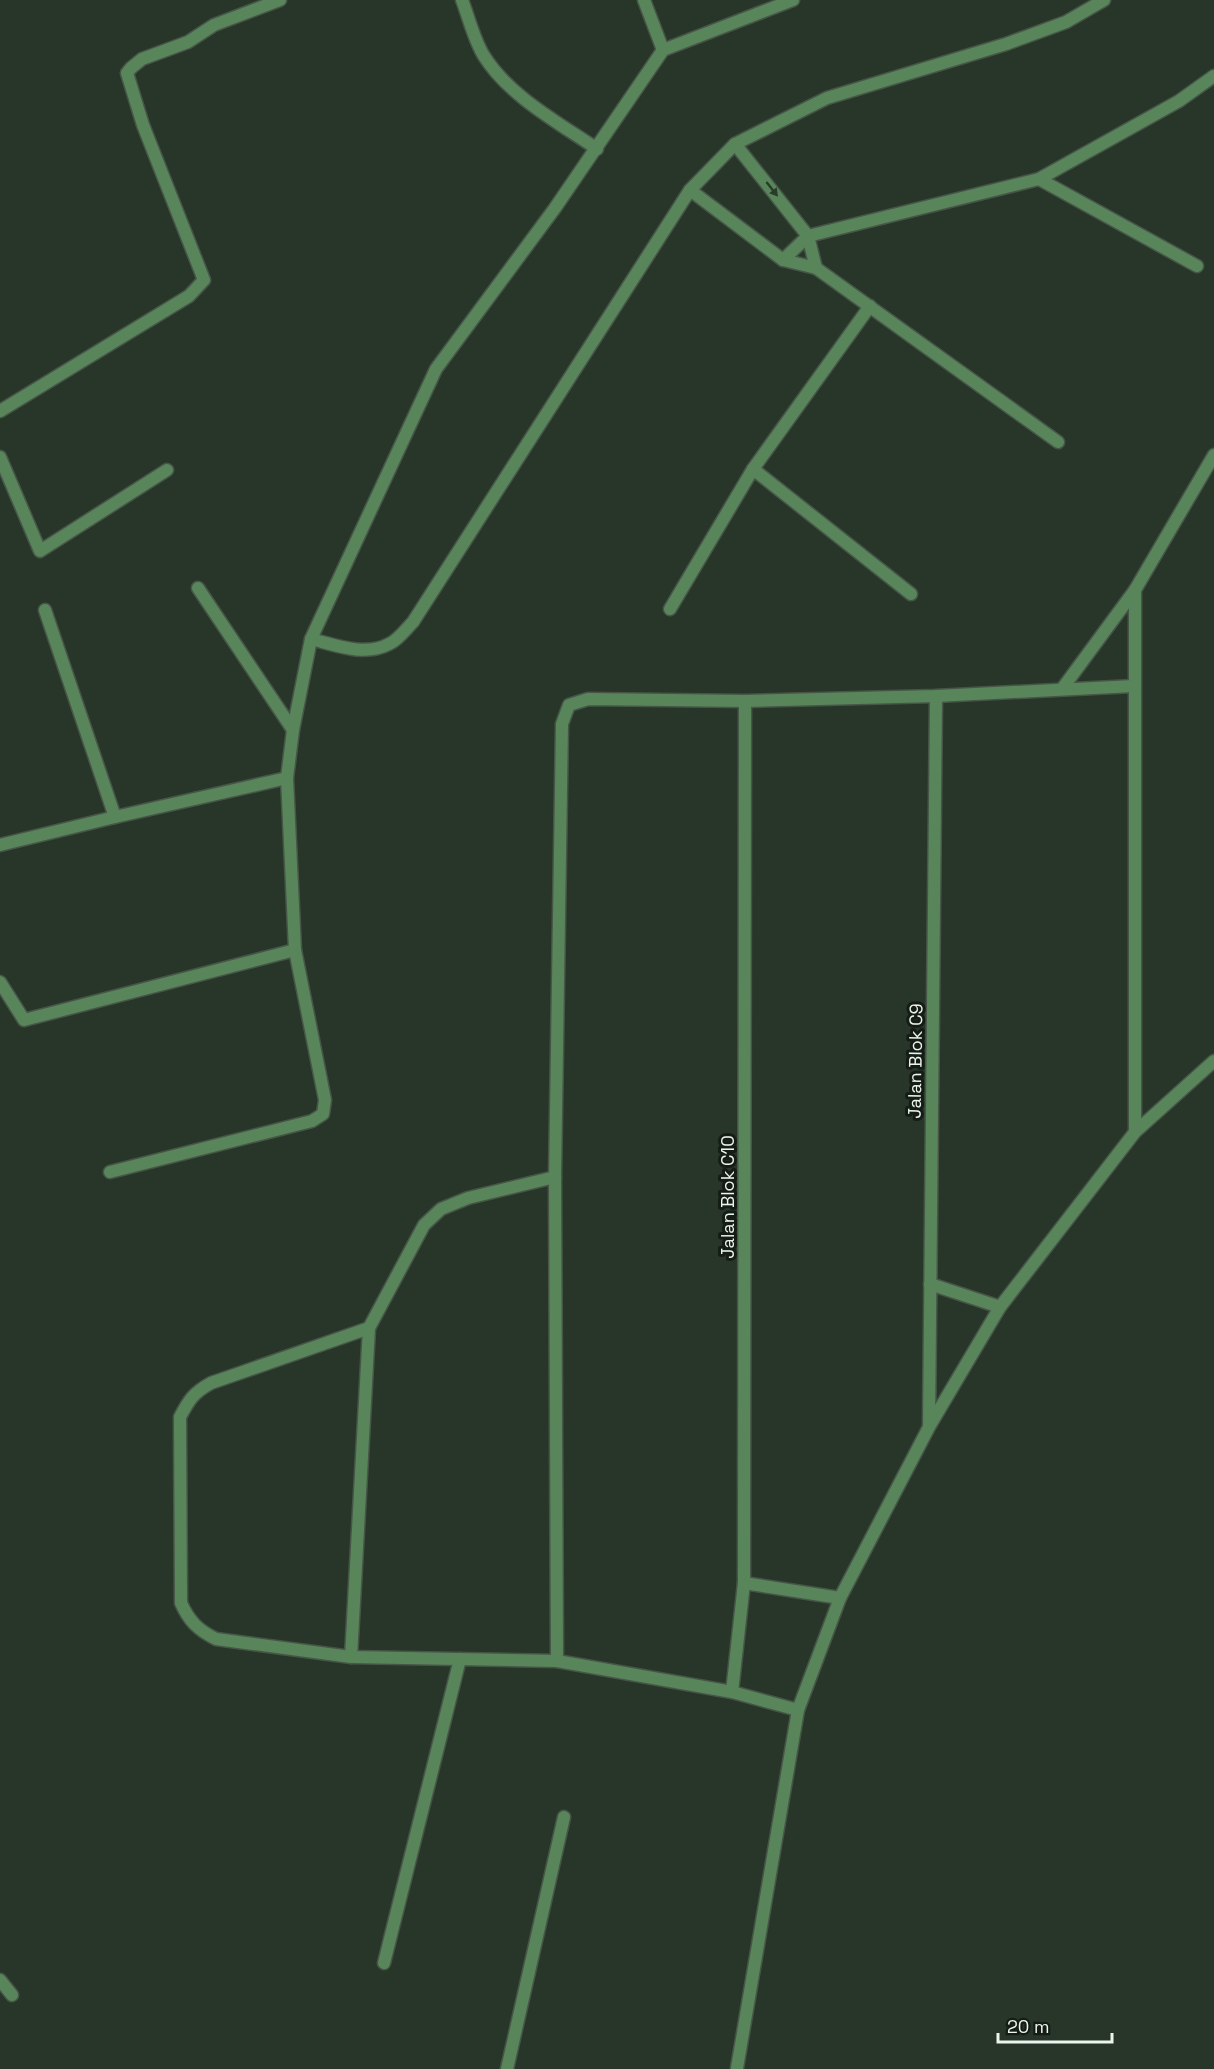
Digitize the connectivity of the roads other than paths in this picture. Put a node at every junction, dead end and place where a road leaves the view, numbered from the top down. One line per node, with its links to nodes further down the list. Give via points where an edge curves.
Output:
1 (280, 0): 17 (street, via 214,25 188,42 142,60 127,73 143,125 204,280 189,296)
2 (462, 0): 9 (street, via 482,54 497,74 515,92)
3 (644, 0): 6 (street)
4 (793, 0): 6 (street)
5 (1104, 0): 8 (street, via 1066,22 1006,44 827,98)
6 (663, 50): 9 (street)
7 (1214, 76): 10 (street, via 1179,101)
8 (735, 144): 11 (street); 12 (street, one-way to 12)
9 (597, 149): 28 (street, via 436,369)
10 (1039, 179): 12 (street); 14 (street)
11 (690, 190): 13 (street); 28 (street, via 413,622 389,644 376,648 359,650)
12 (808, 236): 13 (street); 15 (street)
13 (783, 260): 15 (street)
14 (1197, 266)
15 (816, 268): 16 (street)
16 (870, 306): 18 (street); 21 (street)
17 (0, 411)
18 (1058, 442)
19 (1214, 455): 24 (street)
20 (0, 457): 22 (street, via 40,550)
21 (753, 469): 25 (street); 26 (street)
22 (167, 470)
23 (198, 588): 33 (street)
24 (1135, 590): 29 (street); 30 (street)
25 (911, 594)
26 (670, 609)
27 (45, 610): 35 (street)
28 (311, 639): 33 (street)
29 (1134, 686): 30 (street); 40 (street)
30 (1062, 689): 31 (street)
31 (936, 696): 32 (street); 43 (street, Jalan Blok C9)
32 (745, 700): 42 (street, via 588,699 569,705 562,724); 47 (street, Jalan Blok C10)
33 (293, 730): 34 (street)
34 (287, 778): 35 (street); 37 (street)
35 (116, 817): 36 (street)
36 (0, 845)
37 (295, 950): 38 (street, via 24,1020); 41 (street, via 325,1100 323,1114 312,1121)
38 (0, 982)
39 (1214, 1061): 40 (street)
40 (1134, 1132): 44 (street)
41 (110, 1172)
42 (555, 1177): 45 (street, via 468,1198 441,1209 424,1225); 51 (street)
43 (930, 1284): 44 (street); 46 (street, Jalan Blok C9)
44 (1000, 1307): 46 (street)
45 (369, 1328): 49 (street); 49 (street, via 211,1383 197,1391 180,1417 181,1603 187,1617 199,1630 216,1639)
46 (929, 1427): 48 (street)
47 (744, 1583): 48 (street); 52 (street, Jalan Blok C10)
48 (840, 1598): 53 (street)
49 (351, 1657): 50 (street)
50 (460, 1659): 51 (street); 55 (street)
51 (557, 1661): 52 (street)
52 (732, 1692): 53 (street)
53 (798, 1710): 58 (street)
54 (564, 1817): 59 (street)
55 (384, 1963)
56 (0, 1980): 57 (street)
57 (12, 1995)
58 (736, 2068)
59 (507, 2069)

